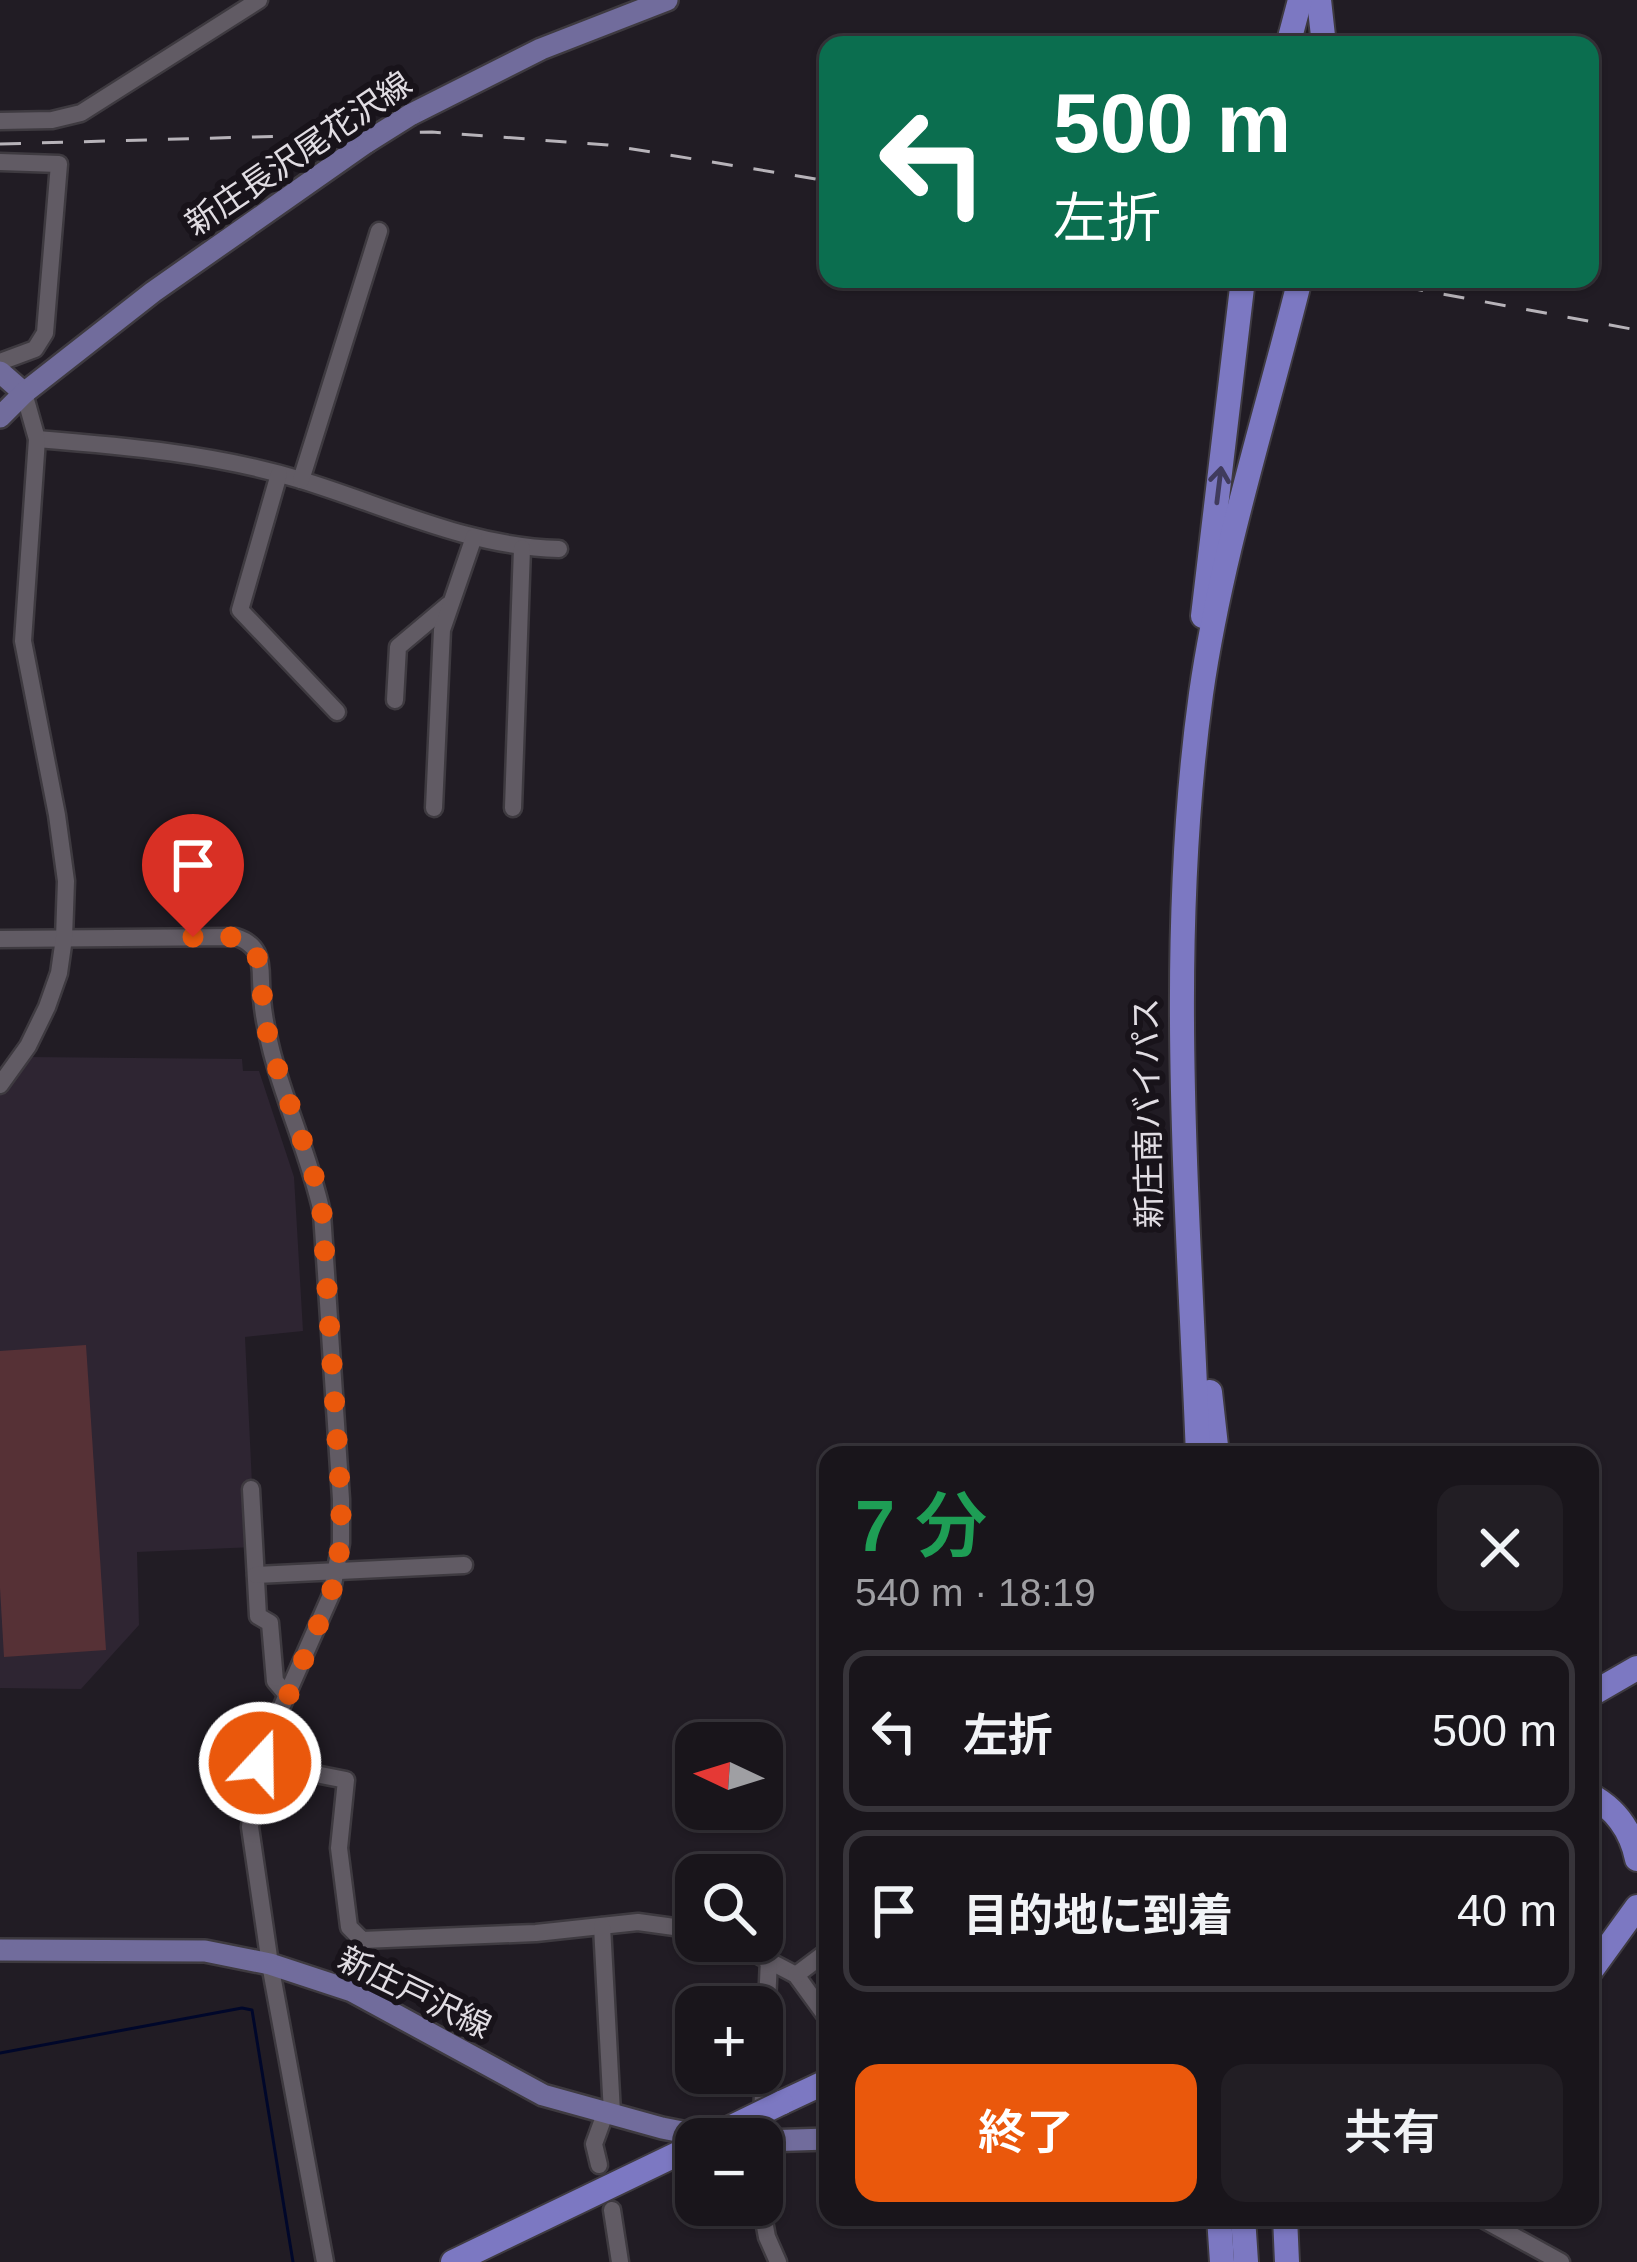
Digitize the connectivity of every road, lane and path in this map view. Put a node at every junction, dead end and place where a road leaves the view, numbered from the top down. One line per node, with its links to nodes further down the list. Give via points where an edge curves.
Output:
1 (259, 0): 7 (street, via 81,113)
2 (668, 0): 14 (main road, 新庄長沢尾花沢線, bridge, via 541,50 410,115 182,270)
3 (1300, 0): 5 (highway)
4 (1319, 0): 6 (highway)
5 (1290, 36)
6 (1323, 36)
7 (0, 121)
8 (0, 162): 12 (street, via 59,164 45,333 35,350)
9 (379, 231): 18 (street)
10 (1241, 288): 25 (highway, one-way to 10)
11 (1298, 288): 25 (highway, via 1215,622)
12 (0, 362)
13 (0, 372): 14 (main road)
14 (24, 393): 15 (main road, 新庄長沢尾花沢線); 16 (street)
15 (0, 417)
16 (37, 440): 17 (street); 28 (street, via 22,641 57,815)
17 (279, 474): 18 (street); 24 (street, via 239,610)
18 (301, 480): 19 (street)
19 (474, 537): 20 (street); 22 (street)
20 (522, 548): 21 (street); 27 (street)
21 (559, 549)
22 (448, 604): 23 (street, via 398,646); 26 (street)
23 (395, 700)
24 (337, 712)
25 (1190, 768): 31 (highway, 新庄南バイパス)
26 (434, 808)
27 (512, 808)
28 (64, 938): 29 (street); 30 (street, via 47,1007); 37 (street, via 236,937 256,948 269,1044 322,1213 341,1499)
29 (0, 940)
30 (0, 1084)
31 (1182, 1181): 32 (highway); 33 (highway); 34 (highway)
32 (1189, 1446)
33 (1197, 1446)
34 (1216, 1446)
35 (251, 1490): 38 (street)
36 (464, 1565): 37 (street)
37 (334, 1572): 38 (street); 42 (street)
38 (256, 1575): 42 (street, via 258,1616 271,1623 275,1681)
39 (1637, 1668): 41 (highway)
40 (1637, 1684): 43 (highway)
41 (1599, 1690)
42 (287, 1695): 44 (street)
43 (1599, 1703)
44 (260, 1763): 49 (street, via 346,1780 338,1848 349,1927 362,1940); 57 (street, via 250,1827)
45 (1599, 1800): 46 (highway, via 1625,1826)
46 (1637, 1859)
47 (1637, 1881): 53 (highway)
48 (1637, 1907): 53 (highway)
49 (602, 1926): 50 (street); 63 (street)
50 (675, 1927)
51 (1637, 1928): 53 (highway)
52 (0, 1950): 57 (main road, 新庄戸沢線, via 205,1951)
53 (1613, 1952): 58 (highway); 59 (highway)
54 (819, 1958): 60 (street)
55 (769, 1962): 65 (street)
56 (773, 1962): 60 (street)
57 (269, 1964): 63 (main road, 新庄戸沢線, via 352,1991 543,2095); 77 (street)
58 (1599, 1964)
59 (1599, 1972)
60 (796, 1975): 61 (street)
61 (819, 2007)
62 (819, 2085): 64 (highway, bridge)
63 (609, 2112): 66 (main road, 新庄戸沢線); 70 (street, via 594,2144)
64 (750, 2118)
65 (763, 2118)
66 (675, 2131)
67 (819, 2139): 68 (main road)
68 (783, 2140)
69 (675, 2154): 78 (highway)
70 (599, 2165)
71 (612, 2210): 79 (street)
72 (765, 2226): 80 (street)
73 (1220, 2226): 81 (highway)
74 (1244, 2226): 82 (highway)
75 (1285, 2226): 83 (highway)
76 (1495, 2226): 84 (street)
77 (325, 2262)
78 (453, 2262)
79 (620, 2262)
80 (778, 2262)
81 (1222, 2262)
82 (1246, 2262)
83 (1287, 2262)
84 (1561, 2262)

